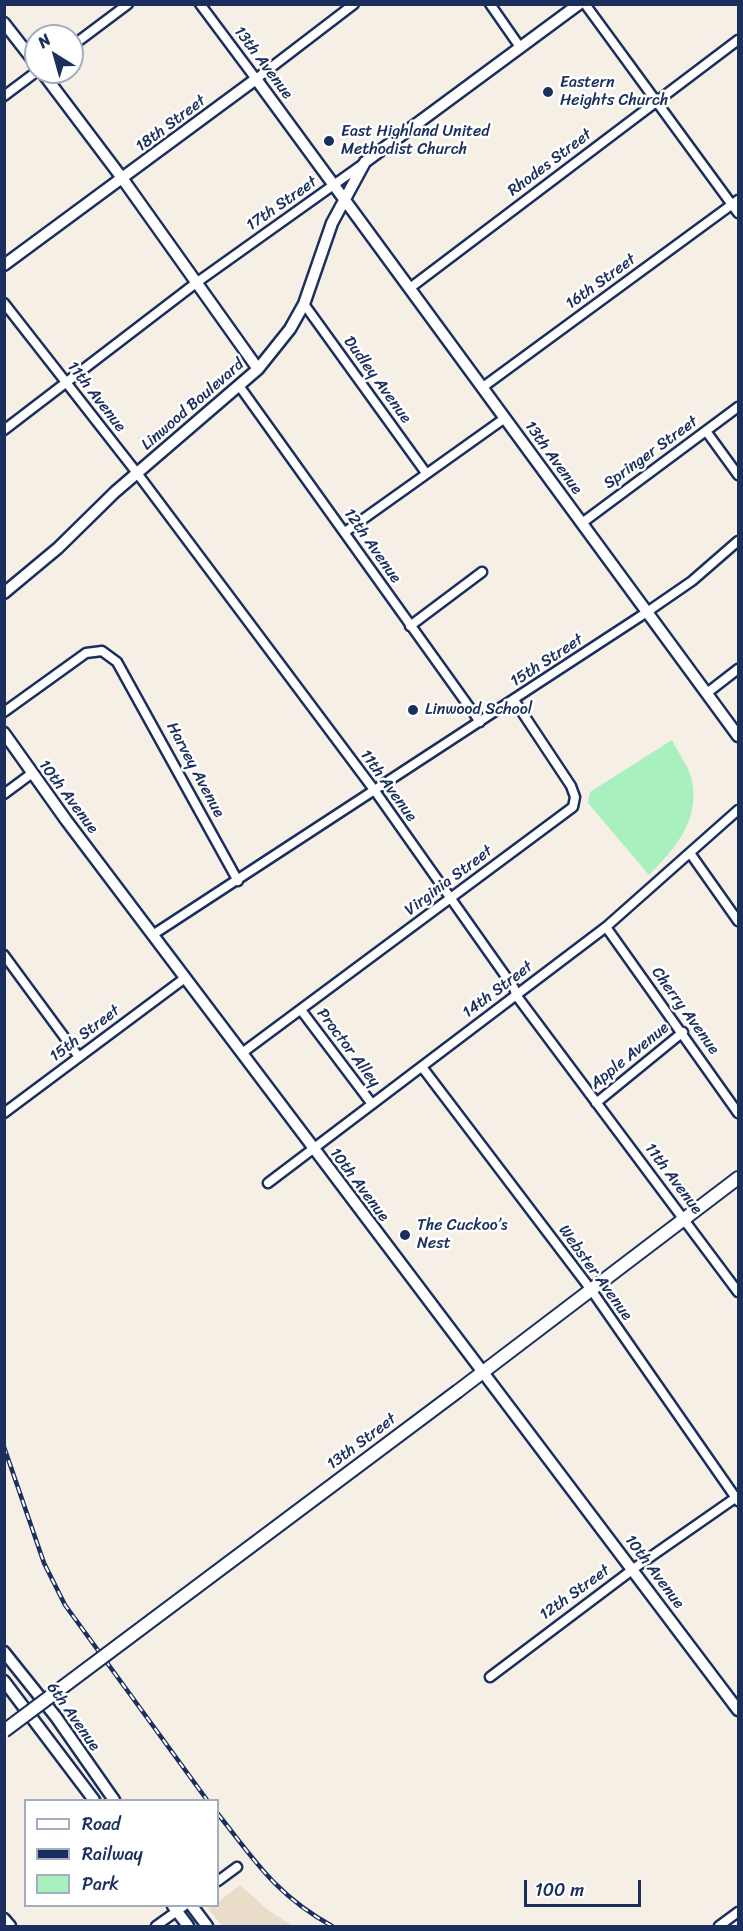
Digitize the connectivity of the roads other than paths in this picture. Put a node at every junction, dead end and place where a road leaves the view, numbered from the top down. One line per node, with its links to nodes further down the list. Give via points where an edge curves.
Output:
1 (128, 4): 8 (street)
2 (200, 4): 12 (street, 13th Avenue)
3 (354, 4): 12 (street, 18th Street)
4 (490, 4): 10 (street)
5 (579, 4): 10 (street, 17th Street)
6 (585, 4): 16 (street)
7 (4, 23): 11 (street)
8 (84, 36)
9 (738, 40): 16 (street, Rhodes Street)
10 (520, 47): 17 (street, 17th Street)
11 (24, 49)
12 (256, 79): 18 (street, 18th Street); 19 (street, 13th Avenue)
13 (24, 81): 15 (street)
14 (51, 84): 18 (street)
15 (4, 96)
16 (655, 102): 21 (street); 25 (street, Rhodes Street)
17 (365, 162): 19 (street, 17th Street); 20 (street)
18 (122, 178): 23 (street, 18th Street); 24 (street)
19 (334, 185): 20 (street, 13th Avenue); 24 (street, 17th Street)
20 (344, 198): 25 (street, 13th Avenue); 27 (street, Linwood Boulevard)
21 (735, 203): 22 (street); 31 (street, 16th Street)
22 (738, 213)
23 (4, 265)
24 (196, 283): 28 (street); 29 (street, 17th Street)
25 (410, 288): 31 (street, 13th Avenue)
26 (4, 303): 29 (street, 11th Avenue)
27 (304, 304): 28 (street, Linwood Boulevard); 37 (street, Dudley Avenue)
28 (258, 369): 30 (street, Linwood Boulevard)
29 (66, 384): 34 (street, 17th Street); 36 (street, 11th Avenue)
30 (240, 387): 36 (street, Linwood Boulevard); 40 (street, 12th Avenue)
31 (483, 387): 33 (street, 13th Avenue)
32 (738, 407): 35 (street, Springer Street)
33 (505, 418): 37 (street); 39 (street, 13th Avenue)
34 (4, 430)
35 (706, 431): 38 (street); 39 (street, Springer Street)
36 (137, 473): 43 (street, Linwood Boulevard); 54 (street, 11th Avenue)
37 (426, 473): 40 (street)
38 (738, 475)
39 (582, 523): 44 (street, 13th Avenue)
40 (345, 532): 45 (street, 12th Avenue)
41 (738, 542): 44 (street, 15th Street)
42 (482, 572): 45 (street)
43 (4, 593)
44 (647, 612): 47 (street, 13th Avenue); 48 (street, 15th Street)
45 (410, 626): 50 (street, 12th Avenue)
46 (738, 669): 47 (street)
47 (707, 693): 52 (street, 13th Avenue)
48 (514, 700): 50 (street, 15th Street); 59 (street, Virginia Street, via 571,786 575,803)
49 (4, 712): 58 (street, Harvey Avenue, via 86,653 102,651 117,662 125,675)
50 (480, 722): 54 (street, 15th Street)
51 (4, 733): 53 (street, 10th Avenue)
52 (738, 736)
53 (31, 774): 55 (street); 62 (street, 10th Avenue)
54 (375, 791): 58 (street, 15th Street); 59 (street, 11th Avenue)
55 (4, 794)
56 (738, 810): 57 (street, 14th Street)
57 (690, 853): 60 (street); 61 (street, 14th Street)
58 (238, 881): 62 (street, 15th Street)
59 (450, 899): 65 (street, 11th Avenue); 66 (street, Virginia Street)
60 (738, 921)
61 (606, 927): 65 (street, 14th Street); 67 (street, Cherry Avenue)
62 (154, 934): 64 (street, 10th Avenue)
63 (4, 955): 69 (street)
64 (184, 978): 68 (street, 10th Avenue); 69 (street, 15th Street)
65 (516, 995): 70 (street, 14th Street); 71 (street, 11th Avenue)
66 (301, 1010): 68 (street, Virginia Street); 72 (street, Proctor Alley)
67 (683, 1032): 71 (street, Apple Avenue); 74 (street, Cherry Avenue)
68 (242, 1053): 75 (street, 10th Avenue)
69 (79, 1058): 73 (street, 15th Street)
70 (422, 1067): 72 (street, 14th Street); 79 (street, Webster Avenue)
71 (596, 1102): 78 (street, 11th Avenue)
72 (372, 1104): 75 (street, 14th Street)
73 (4, 1113)
74 (738, 1113)
75 (313, 1149): 77 (street, 14th Street); 81 (street, 10th Avenue)
76 (738, 1178): 78 (main road, 13th Street)
77 (268, 1183)
78 (684, 1219): 79 (main road, 13th Street); 80 (street, 11th Avenue)
79 (591, 1291): 81 (main road, 13th Street); 82 (street, Webster Avenue)
80 (738, 1292)
81 (484, 1373): 83 (street, 10th Avenue); 88 (main road, 13th Street, bridge)
82 (738, 1498): 83 (street, 12th Street)
83 (633, 1569): 85 (street, 12th Street); 87 (street, 10th Avenue)
84 (4, 1652): 90 (street, 6th Avenue)
85 (490, 1677)
86 (4, 1681): 89 (street, 6th Avenue)
87 (738, 1710)
88 (4, 1731)
89 (93, 1799)
90 (113, 1799)
91 (237, 1867): 92 (street)
92 (219, 1880)
93 (178, 1907): 98 (street); 99 (street)
94 (193, 1907): 100 (street)
95 (738, 1912): 101 (street)
96 (4, 1919): 97 (street)
97 (10, 1926)
98 (156, 1926)
99 (188, 1926)
100 (207, 1926)
101 (719, 1926)

